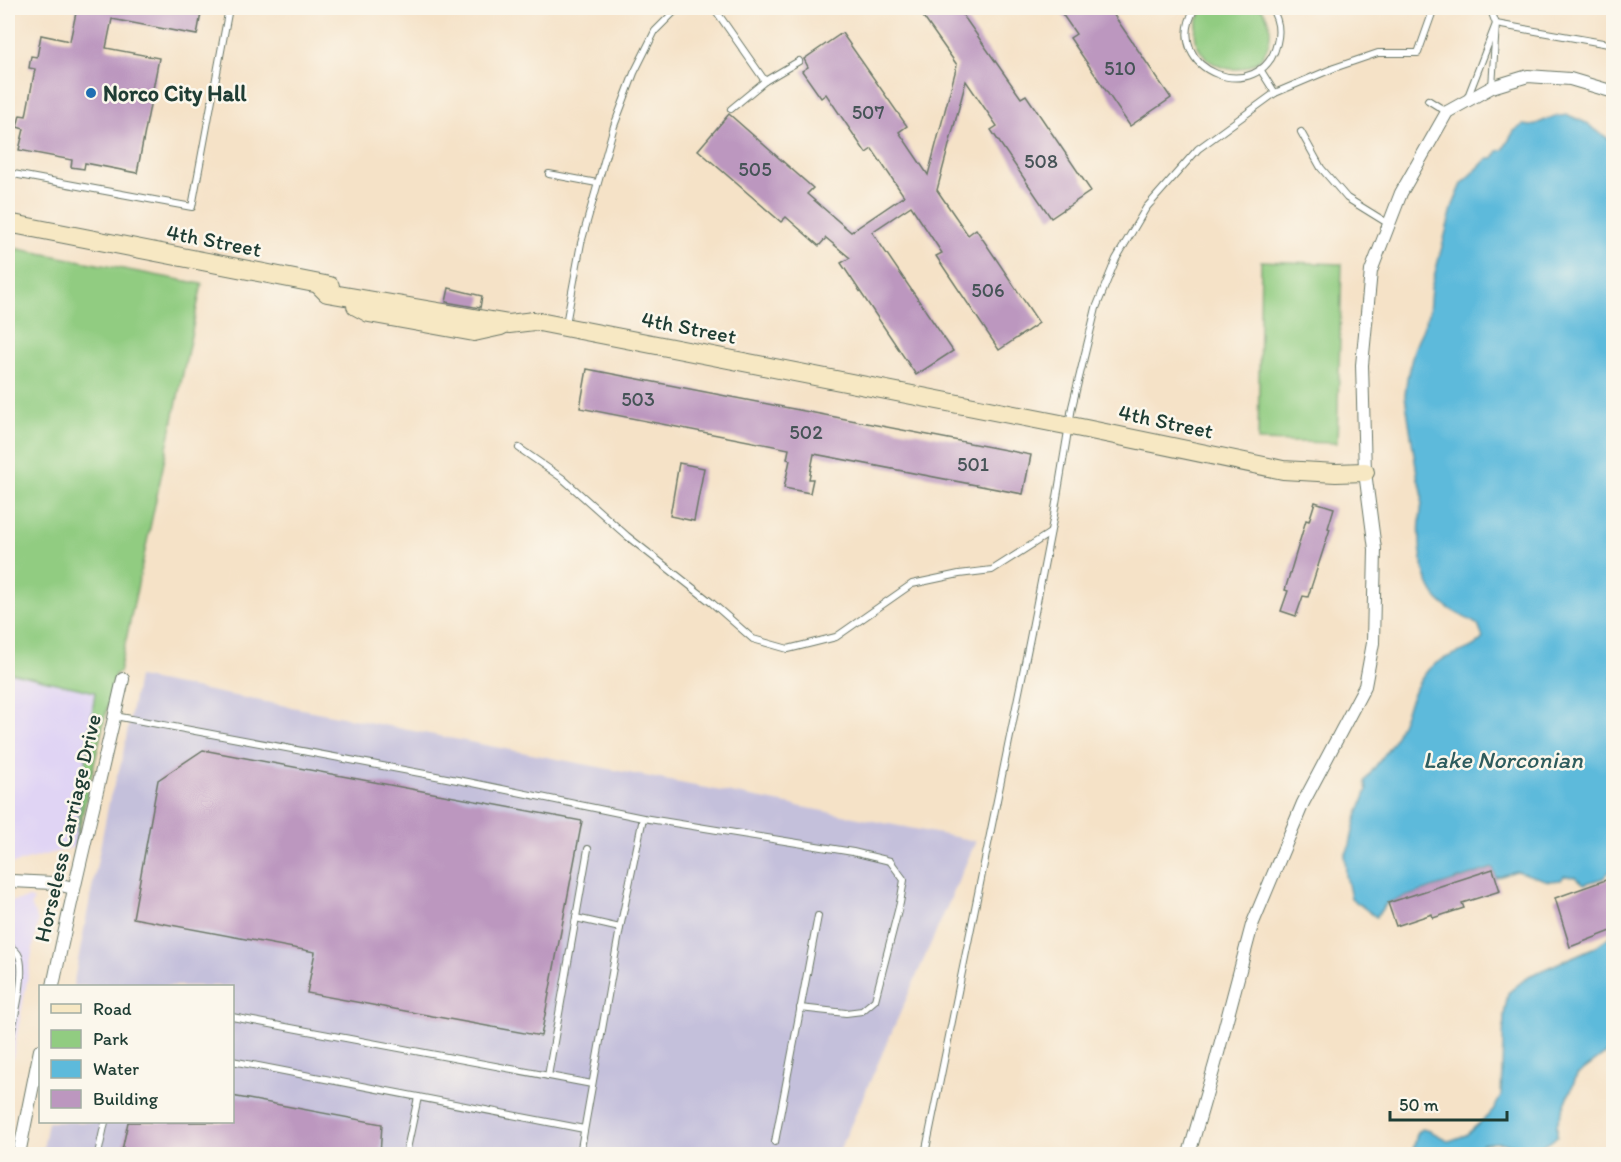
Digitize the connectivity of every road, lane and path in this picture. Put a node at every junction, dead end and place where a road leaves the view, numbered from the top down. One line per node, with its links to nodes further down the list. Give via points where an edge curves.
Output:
1 (229, 8): 21 (lane, via 192,207)
2 (678, 8): 23 (lane, via 655,31 634,73)
3 (714, 8): 12 (lane)
4 (1195, 8): 11 (lane, via 1188,38 1191,50 1205,68 1238,78)
5 (1271, 8): 11 (lane, via 1279,36 1276,49)
6 (1434, 8): 14 (lane, via 1418,53 1378,53)
7 (1493, 8): 8 (lane)
8 (1496, 24): 9 (lane); 13 (lane); 17 (lane)
9 (1614, 45)
10 (799, 61): 12 (lane)
11 (1260, 69): 14 (lane)
12 (765, 81): 18 (lane)
13 (1492, 87): 15 (street, via 1528,76 1570,79); 17 (street)
14 (1275, 93): 29 (lane, via 1198,149 1146,207 1116,260 1096,308)
15 (1614, 93)
16 (1428, 100): 19 (lane)
17 (1466, 101): 19 (street)
18 (731, 110)
19 (1448, 112): 25 (street, via 1401,193)
20 (1300, 132): 25 (lane, via 1347,198)
21 (8, 173)
22 (549, 174): 23 (lane)
23 (597, 183): 28 (lane, via 581,243)
24 (8, 224): 26 (street, 4th Street)
25 (1389, 224): 31 (street, via 1371,271 1362,365)
26 (323, 289): 27 (street, via 363,288); 27 (street, 4th Street, via 369,313 457,330 474,332)
27 (534, 321): 28 (street, 4th Street)
28 (566, 327): 29 (street, 4th Street)
29 (1069, 426): 31 (street, 4th Street, via 1283,470); 32 (lane)
30 (519, 448): 32 (lane, via 562,478 753,639 788,649 836,637 912,584 992,570)
31 (1365, 472): 60 (street, via 1375,549 1373,643 1365,686 1304,803 1252,925)
32 (1050, 533): 59 (lane)
33 (123, 679): 34 (street, Horseless Carriage Drive)
34 (115, 717): 35 (lane); 38 (street, Horseless Carriage Drive)
35 (643, 818): 41 (lane); 44 (lane, via 890,861 904,880 874,1000 862,1011 846,1013)
36 (588, 849): 40 (lane)
37 (8, 883): 38 (street, via 53,883)
38 (73, 888): 43 (street, Horseless Carriage Drive)
39 (818, 916): 44 (lane)
40 (576, 918): 41 (lane); 49 (lane)
41 (621, 928): 50 (lane)
42 (8, 945): 46 (lane, via 18,954 21,965)
43 (53, 985)
44 (800, 1008): 54 (lane)
45 (234, 1017): 49 (lane)
46 (8, 1047)
47 (39, 1055): 55 (street)
48 (234, 1061): 51 (lane)
49 (548, 1076): 50 (lane)
50 (591, 1084): 53 (lane)
51 (417, 1097): 53 (lane); 57 (lane)
52 (105, 1123): 56 (lane)
53 (584, 1129): 58 (lane)
54 (775, 1142)
55 (19, 1155)
56 (98, 1155)
57 (406, 1155)
58 (580, 1155)
59 (925, 1155)
60 (1189, 1155)

